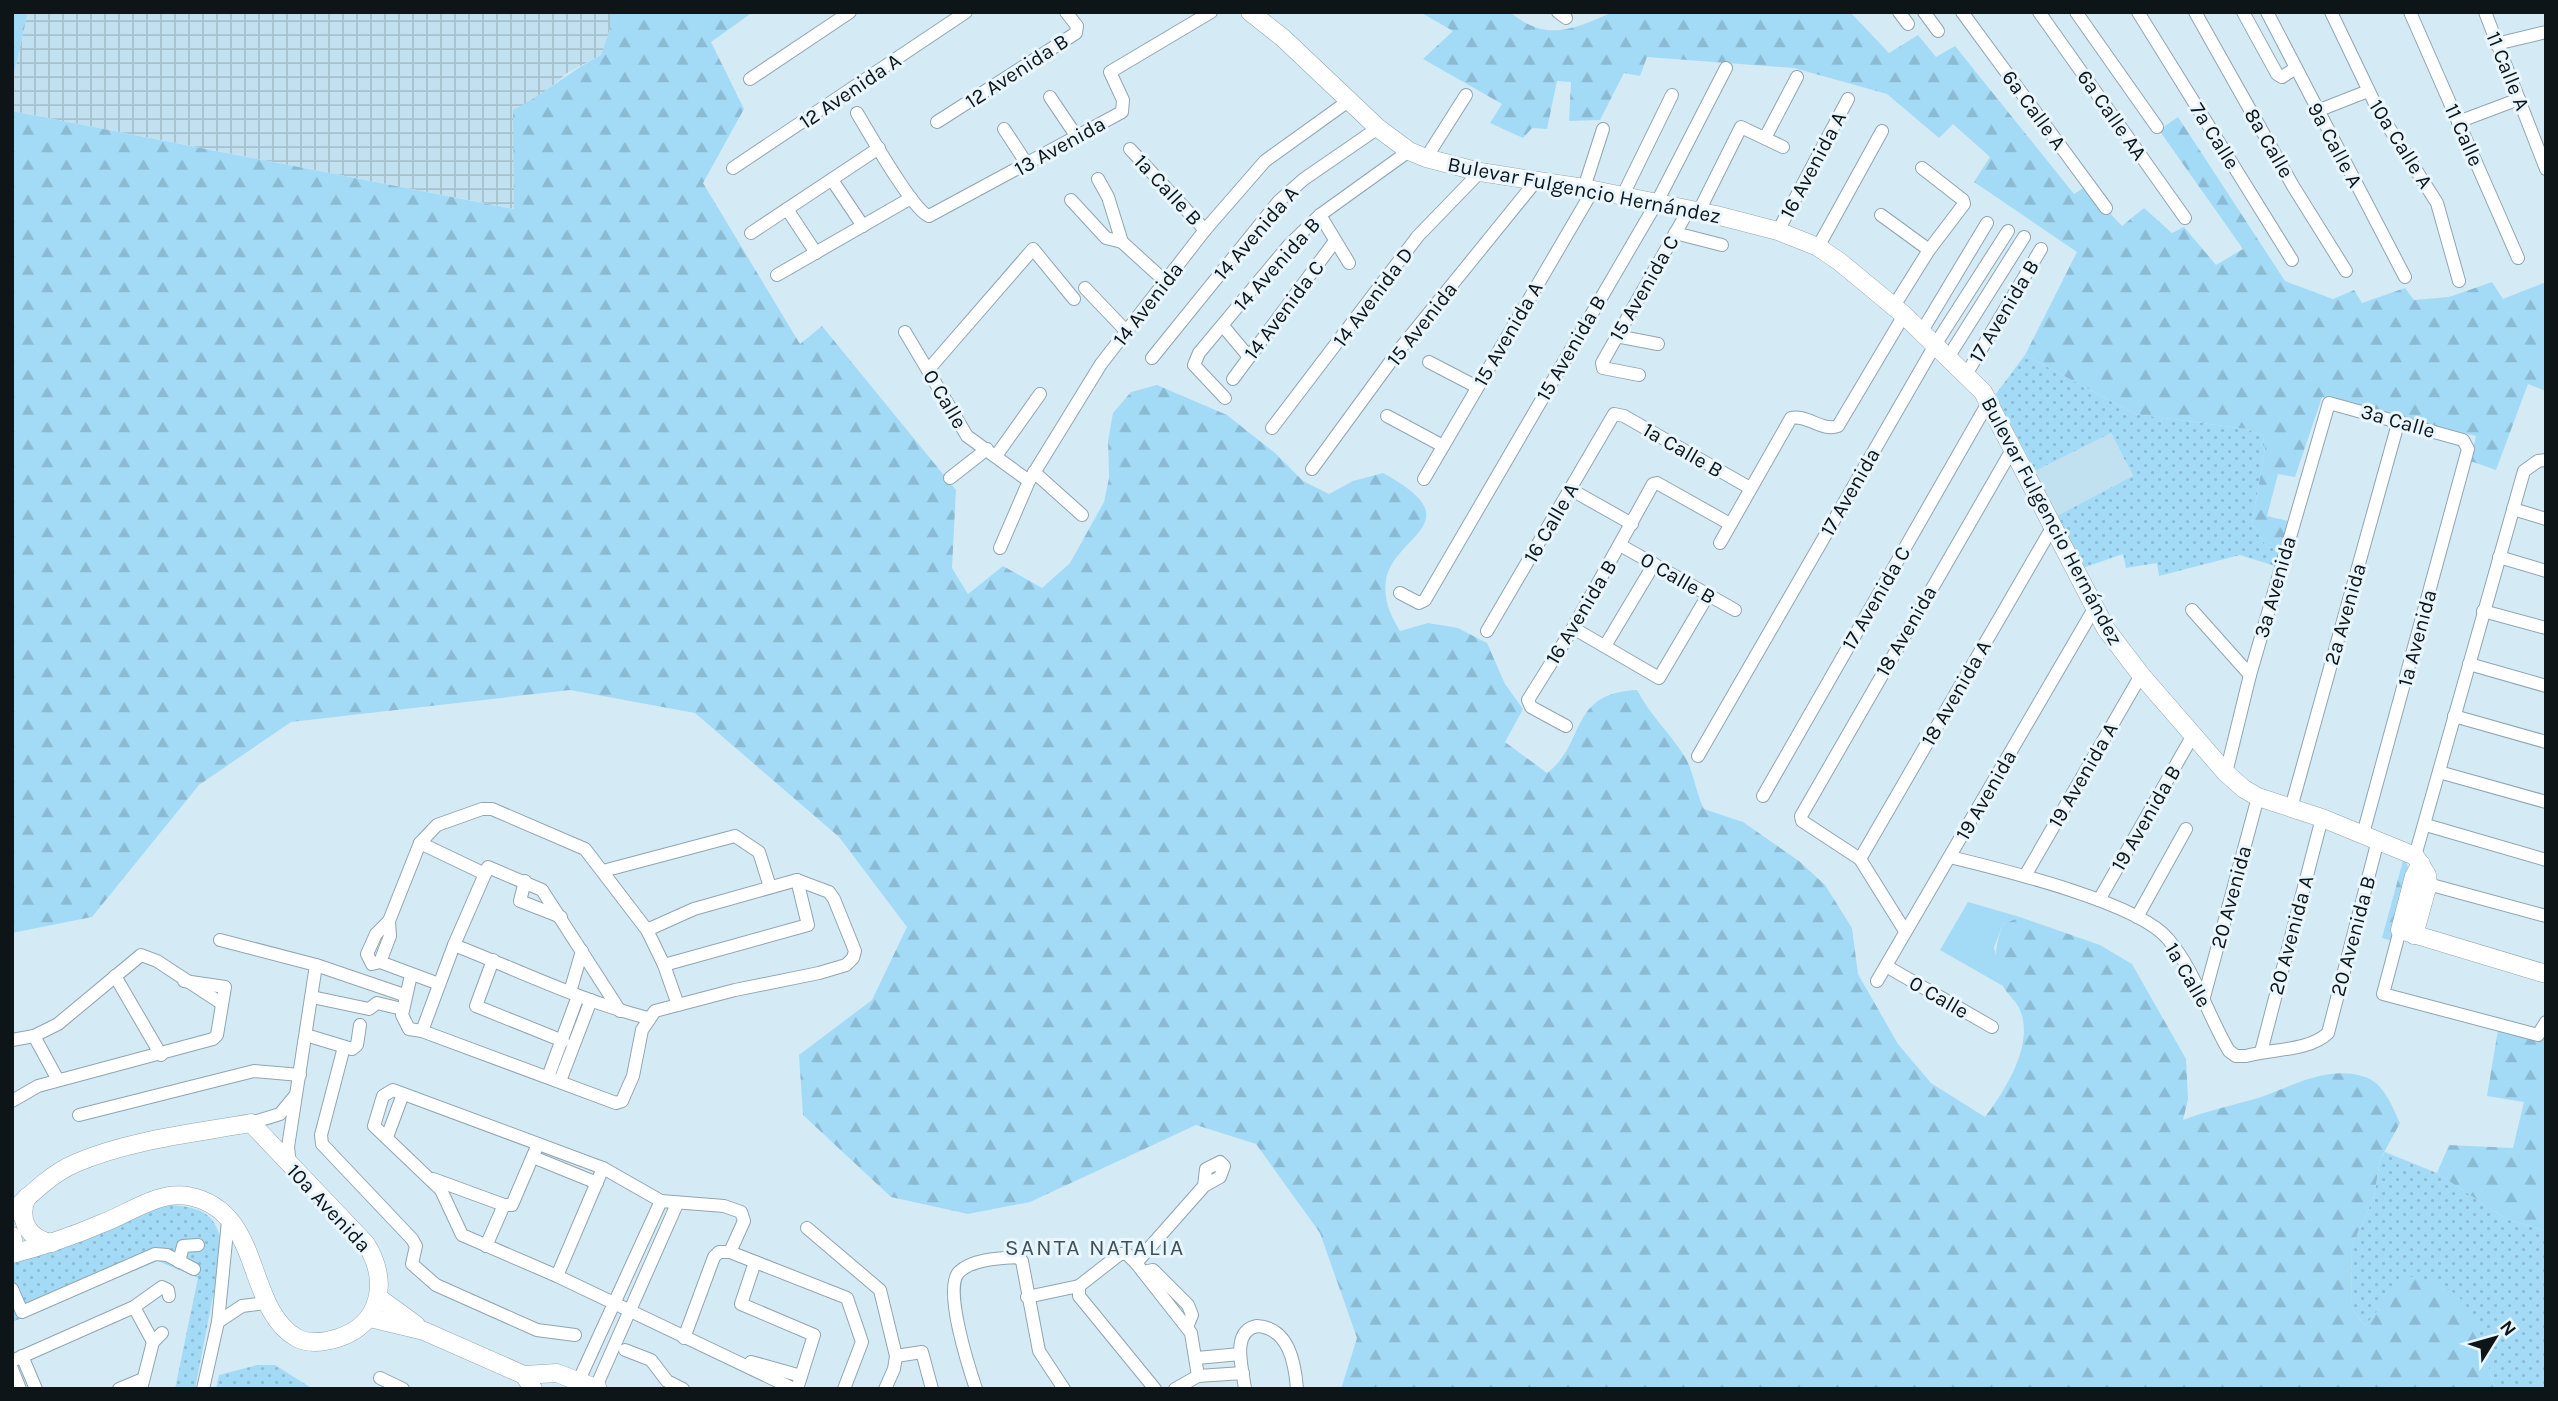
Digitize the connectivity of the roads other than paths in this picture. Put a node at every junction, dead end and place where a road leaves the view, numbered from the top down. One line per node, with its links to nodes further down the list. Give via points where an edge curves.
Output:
1 (850, 12): 25 (street)
2 (966, 12): 51 (street, 12 Avenida A)
3 (1066, 12): 35 (street, 12 Avenida B, via 1077,26 1076,33)
4 (1212, 12): 42 (street, 13 Avenida, via 1113,69 1110,77 1125,106 1122,112)
5 (1250, 12): 32 (street, Bulevar Fulgencio Hernández)
6 (1899, 12): 18 (street)
7 (1924, 12): 19 (street)
8 (1962, 12): 62 (street, 6a Calle A)
9 (2039, 12): 67 (street, 6a Calle AA)
10 (2076, 12): 37 (street)
11 (2138, 12): 84 (street, 7a Calle)
12 (2195, 12): 86 (street, 8a Calle)
13 (2243, 12): 23 (street, via 2279,76)
14 (2267, 12): 23 (street, 9a Calle A)
15 (2331, 12): 26 (street, 10a Calle A)
16 (2410, 12): 36 (street, 11 Calle)
17 (2484, 12): 21 (street, 11 Calle A)
18 (1908, 24)
19 (1938, 31)
20 (2546, 32): 21 (street)
21 (2496, 44): 31 (street, 11 Calle A)
22 (1726, 68): 61 (street, 15 Avenida B)
23 (2296, 68): 33 (street, 9a Calle A)
24 (1797, 77): 43 (street)
25 (750, 79)
26 (2368, 91): 33 (street); 89 (street, 10a Calle A, via 2437,204)
27 (1466, 95): 48 (street)
28 (1672, 95): 58 (street)
29 (1050, 97): 42 (street)
30 (1848, 99): 71 (street, 16 Avenida A)
31 (2519, 99): 36 (street); 52 (street, 11 Calle A)
32 (1347, 102): 38 (street, Bulevar Fulgencio Hernández); 70 (street, 14 Avenida, via 1265,161)
33 (2317, 111): 88 (street, 9a Calle A)
34 (857, 113): 45 (street)
35 (937, 122)
36 (2458, 122): 83 (street, 11 Calle)
37 (2157, 127)
38 (1378, 128): 47 (street, Bulevar Fulgencio Hernández); 102 (street, 14 Avenida A, via 1279,201)
39 (1004, 129): 49 (street)
40 (1603, 129): 57 (street)
41 (1882, 131): 79 (street)
42 (1077, 137): 49 (street, 13 Avenida)
43 (1765, 138): 44 (street); 64 (street, 15 Avenida C, via 1741,127)
44 (1783, 147)
45 (879, 148): 55 (street); 59 (street)
46 (1130, 149): 70 (street, 1a Calle B)
47 (1409, 150): 48 (street, Bulevar Fulgencio Hernández); 65 (street, 14 Avenida B)
48 (1426, 158): 53 (street, Bulevar Fulgencio Hernández)
49 (1027, 164): 59 (street, 13 Avenida, via 929,216)
50 (1922, 167): 81 (street, via 1964,204)
51 (733, 168)
52 (2546, 169)
53 (1480, 172): 56 (street, Bulevar Fulgencio Hernández); 116 (street, 14 Avenida D, via 1418,236)
54 (1098, 179): 76 (street)
55 (832, 180): 63 (street); 69 (street)
56 (1536, 181): 57 (street, Bulevar Fulgencio Hernández); 122 (street, 15 Avenida, via 1399,350)
57 (1588, 189): 58 (street, Bulevar Fulgencio Hernández); 108 (street, 15 Avenida A)
58 (1623, 195): 61 (street, Bulevar Fulgencio Hernández)
59 (911, 198): 69 (street)
60 (1071, 200): 76 (street, via 1105,238)
61 (1657, 202): 64 (street, Bulevar Fulgencio Hernández); 140 (street, 15 Avenida B, via 1425,600 1419,603)
62 (2106, 208)
63 (787, 209): 73 (street); 82 (street)
64 (1694, 210): 71 (street, Bulevar Fulgencio Hernández); 74 (street, 15 Avenida C)
65 (1320, 215): 77 (street); 94 (street, 14 Avenida B, via 1289,245)
66 (1881, 215): 81 (street)
67 (2185, 218)
68 (1987, 223): 95 (street)
69 (863, 226): 82 (street)
70 (1206, 230): 90 (street, 14 Avenida)
71 (1778, 231): 79 (street, Bulevar Fulgencio Hernández)
72 (2007, 231): 100 (street, 17 Avenida)
73 (751, 233)
74 (1675, 233): 78 (street); 98 (street, 15 Avenida C)
75 (2024, 237): 100 (street)
76 (1122, 242): 90 (street)
77 (1335, 242): 85 (street); 101 (street, 14 Avenida C)
78 (1722, 245)
79 (1818, 247): 93 (street, Bulevar Fulgencio Hernández)
80 (2041, 249): 105 (street, 17 Avenida B)
81 (1929, 250): 93 (street)
82 (816, 253): 87 (street)
83 (2518, 258)
84 (2292, 260)
85 (1349, 263)
86 (2346, 271)
87 (777, 275)
88 (2405, 277)
89 (2459, 281)
90 (1166, 282): 97 (street, 14 Avenida)
91 (1085, 288): 97 (street)
92 (1074, 299): 104 (street, via 1033,249)
93 (1899, 310): 95 (street, Bulevar Fulgencio Hernández); 126 (street, via 1838,426 1791,418)
94 (1223, 326): 101 (street); 110 (street, 14 Avenida B, via 1194,365)
95 (1922, 331): 100 (street, Bulevar Fulgencio Hernández)
96 (905, 332): 104 (street, 0 Calle)
97 (1127, 332): 123 (street, 14 Avenida, via 1101,364)
98 (1616, 336): 99 (street); 106 (street, 15 Avenida C, via 1603,368)
99 (1658, 344)
100 (1942, 350): 105 (street, Bulevar Fulgencio Hernández); 158 (street, 17 Avenida)
101 (1249, 357): 107 (street, 14 Avenida C)
102 (1152, 358)
103 (1429, 362): 108 (street)
104 (928, 370): 120 (street, 0 Calle, via 961,428)
105 (1967, 373): 111 (street, Bulevar Fulgencio Hernández)
106 (1639, 375)
107 (1233, 379)
108 (1477, 387): 118 (street, 15 Avenida A)
109 (1040, 394): 120 (street)
110 (1225, 398)
111 (1989, 401): 119 (street, Bulevar Fulgencio Hernández); 161 (street, 17 Avenida C)
112 (2329, 403): 115 (street, 3a Calle); 152 (street, 3a Avenida)
113 (1614, 414): 126 (street, 1a Calle B); 127 (street, 16 Calle A)
114 (1387, 416): 118 (street)
115 (2399, 420): 117 (street, 3a Calle); 164 (street, 2a Avenida)
116 (1272, 428)
117 (2465, 442): 169 (street, 1a Avenida, via 2468,449)
118 (1443, 446): 125 (street, 15 Avenida A)
119 (2013, 447): 133 (street, Bulevar Fulgencio Hernández); 173 (street, 18 Avenida, via 1801,816)
120 (991, 452): 123 (street, 0 Calle); 124 (street)
121 (2546, 460): 128 (street, via 2524,471)
122 (1312, 469)
123 (1031, 476): 129 (street, 0 Calle); 136 (street, 14 Avenida)
124 (950, 478)
125 (1424, 479)
126 (1751, 488): 132 (street)
127 (1570, 489): 131 (street); 148 (street, 16 Calle A)
128 (2512, 509): 130 (street); 137 (street)
129 (1082, 515)
130 (2546, 519)
131 (1632, 524): 132 (street, 16 Avenida B, via 1657,483); 135 (street, 16 Avenida B)
132 (1730, 524): 134 (street)
133 (2053, 526): 142 (street, Bulevar Fulgencio Hernández); 173 (street, 18 Avenida A)
134 (1720, 543)
135 (1620, 545): 138 (street, 0 Calle B); 146 (street, 16 Avenida B)
136 (1000, 548)
137 (2498, 557): 139 (street); 145 (street)
138 (1654, 564): 141 (street, 0 Calle B); 149 (street)
139 (2546, 571)
140 (1400, 593)
141 (1709, 595): 143 (street, 0 Calle B); 149 (street, via 1661,676 1653,677)
142 (2095, 607): 151 (street, Bulevar Fulgencio Hernández); 172 (street, 19 Avenida)
143 (1735, 610)
144 (2192, 610): 152 (street)
145 (2483, 611): 147 (street); 150 (street)
146 (1573, 628): 149 (street); 155 (street, 16 Avenida B, via 1528,701)
147 (2546, 628)
148 (1488, 631)
149 (1605, 646)
150 (2469, 664): 153 (street); 154 (street)
151 (2141, 675): 156 (street, Bulevar Fulgencio Hernández); 178 (street, 19 Avenida A)
152 (2250, 676): 160 (street, 3a Avenida)
153 (2546, 686)
154 (2454, 716): 157 (street); 159 (street)
155 (1566, 726)
156 (2193, 735): 160 (street, Bulevar Fulgencio Hernández); 183 (street, 19 Avenida B)
157 (2546, 742)
158 (1698, 756)
159 (2439, 772): 163 (street); 167 (street)
160 (2226, 773): 162 (street, Bulevar Fulgencio Hernández)
161 (1763, 796)
162 (2258, 797): 164 (street, Bulevar Fulgencio Hernández); 206 (street, 20 Avenida)
163 (2546, 802)
164 (2291, 808): 165 (street, Bulevar Fulgencio Hernández)
165 (2322, 818): 169 (street, Bulevar Fulgencio Hernández); 222 (street, 20 Avenida A)
166 (437, 825): 170 (street); 171 (street); 176 (street, via 471,811 492,809 575,843)
167 (2426, 825): 174 (street); 175 (street)
168 (2186, 828): 186 (street)
169 (2371, 837): 174 (street, Bulevar Fulgencio Hernández); 216 (street, 20 Avenida B)
170 (420, 843): 171 (street); 198 (street, via 389,921 376,933 368,954 372,964 380,962)
171 (445, 855): 177 (street)
172 (1950, 857): 178 (street, 1a Calle); 188 (street, 19 Avenida)
173 (1860, 859): 188 (street)
174 (2418, 860): 181 (street); 189 (street)
175 (2546, 860)
176 (603, 872): 182 (street, via 731,836 760,852); 187 (street)
177 (485, 874): 180 (street, via 489,866); 191 (street)
178 (2025, 876): 183 (street, 1a Calle)
179 (797, 880): 182 (street); 195 (street, via 808,925); 208 (street, via 829,892 847,925 853,958 846,965 819,973)
180 (525, 881): 185 (street, via 542,890); 185 (street, via 520,901)
181 (2428, 884): 184 (street); 189 (street)
182 (770, 887): 187 (street, via 695,909)
183 (2099, 900): 186 (street, 1a Calle)
184 (2546, 916)
185 (561, 917): 192 (street)
186 (2137, 917): 206 (street, 1a Calle, via 2167,937)
187 (647, 930): 195 (street)
188 (1905, 931): 196 (street, 19 Avenida)
189 (2407, 933): 197 (street); 212 (street, via 2383,994 2538,1035)
190 (220, 940): 194 (street)
191 (454, 944): 193 (street); 201 (street)
192 (582, 951): 204 (street); 210 (street)
193 (493, 960): 204 (street); 220 (street, via 476,1006)
194 (316, 965): 202 (street); 205 (street)
195 (664, 965): 208 (street)
196 (1886, 966): 200 (street, 19 Avenida); 214 (street, 0 Calle)
197 (2546, 974)
198 (411, 975): 201 (street); 203 (street)
199 (115, 976): 218 (street, via 58,1024); 223 (street); 223 (street, via 145,955 184,981 224,985 216,1037)
200 (1877, 981)
201 (439, 984): 215 (street)
202 (380, 988): 203 (street); 207 (street)
203 (404, 995): 209 (street)
204 (580, 996): 210 (street); 220 (street); 225 (street)
205 (312, 997): 207 (street, via 369,1009); 217 (street)
206 (2204, 997): 222 (street, 1a Calle, via 2229,1051 2236,1056)
207 (377, 1003): 209 (street)
208 (678, 1005): 211 (street, via 655,1011)
209 (402, 1009): 215 (street, via 405,1026)
210 (620, 1011): 211 (street)
211 (648, 1018): 225 (street, via 622,1101 616,1103)
212 (2546, 1022)
213 (360, 1025): 221 (street, via 358,1045)
214 (1992, 1027)
215 (422, 1031): 225 (street)
216 (2328, 1033): 222 (street, 1a Calle, via 2309,1043)
217 (306, 1035): 221 (street); 224 (street)
218 (34, 1036): 219 (street); 226 (street)
219 (12, 1040)
220 (563, 1041): 225 (street)
221 (344, 1047): 270 (street, via 322,1144 412,1240 416,1246 412,1264 436,1285 537,1330)
222 (2260, 1052)
223 (161, 1055): 226 (street)
224 (300, 1075): 227 (street); 230 (street, via 254,1071)
225 (554, 1079)
226 (58, 1080): 229 (street, via 29,1089)
227 (297, 1090): 231 (street, via 280,1114); 235 (street, via 288,1147)
228 (403, 1094): 232 (street); 232 (street, via 388,1090 377,1111 374,1126); 233 (street)
229 (12, 1101)
230 (79, 1115)
231 (251, 1123): 235 (street, 10a Avenida); 240 (street, via 77,1162)
232 (387, 1137): 237 (street)
233 (538, 1143): 234 (street); 236 (street)
234 (533, 1157): 238 (street); 243 (street, via 515,1202)
235 (290, 1165): 261 (street, 10a Avenida, via 366,1244 378,1267)
236 (603, 1168): 238 (street); 241 (street)
237 (430, 1177): 243 (street); 249 (street, via 445,1196 462,1236)
238 (597, 1183): 256 (street)
239 (1204, 1186): 254 (street)
240 (27, 1197): 244 (street); 247 (street, via 23,1217 28,1230 38,1240)
241 (661, 1201): 242 (street); 263 (street)
242 (677, 1204): 251 (street, via 723,1206 741,1212 744,1221); 265 (street)
243 (504, 1205): 249 (street)
244 (12, 1212)
245 (228, 1221): 247 (street, via 206,1202 174,1196); 262 (street, via 251,1256); 268 (street)
246 (807, 1228): 274 (street, via 880,1290)
247 (52, 1243): 250 (street)
248 (198, 1245): 252 (street, via 183,1246)
249 (486, 1246): 256 (street)
250 (14, 1248)
251 (730, 1252): 253 (street); 271 (street, via 714,1257)
252 (179, 1262): 255 (street); 266 (street, via 155,1254)
253 (755, 1262): 284 (street, via 741,1304 814,1335); 291 (street, via 847,1298 862,1342)
254 (1140, 1268): 257 (street, via 1120,1254); 275 (street, via 1153,1270 1188,1305 1192,1315 1187,1327)
255 (194, 1269)
256 (557, 1276): 263 (street)
257 (1079, 1286): 260 (street); 296 (street, via 1081,1300)
258 (12, 1289): 266 (street)
259 (169, 1296): 264 (street, via 162,1287)
260 (1027, 1297): 294 (street, via 1022,1261 1017,1257 990,1259 957,1274 954,1302); 295 (street, via 1041,1356)
261 (379, 1298): 267 (street, 10a Avenida); 269 (street)
262 (266, 1303): 267 (street, via 281,1326 305,1341 351,1334); 268 (street, via 242,1306)
263 (613, 1304): 265 (street); 283 (street)
264 (134, 1307): 276 (street); 282 (street, via 158,1337)
265 (630, 1312): 271 (street); 283 (street)
266 (17, 1314)
267 (370, 1318): 269 (street)
268 (218, 1322): 288 (street)
269 (424, 1331): 281 (street)
270 (575, 1335)
271 (684, 1338): 284 (street)
272 (625, 1350): 290 (street, via 650,1359 667,1381)
273 (1240, 1354): 275 (street); 278 (street); 299 (street, via 1243,1337 1251,1327 1276,1332 1291,1354)
274 (896, 1356): 292 (street); 293 (street, via 922,1352)
275 (1197, 1358): 279 (street)
276 (17, 1359): 286 (street)
277 (12, 1369): 285 (street)
278 (1243, 1373): 279 (street); 298 (street)
279 (1198, 1376): 297 (street)
280 (380, 1378): 289 (street)
281 (528, 1382): 283 (street, via 547,1371)
282 (142, 1384): 287 (street)
283 (578, 1384)
284 (797, 1385)
285 (20, 1389)
286 (36, 1389)
287 (119, 1389)
288 (203, 1389)
289 (404, 1389)
290 (683, 1389)
291 (844, 1389)
292 (885, 1389)
293 (932, 1389)
294 (976, 1389)
295 (1064, 1389)
296 (1155, 1389)
297 (1175, 1389)
298 (1245, 1389)
299 (1297, 1389)

